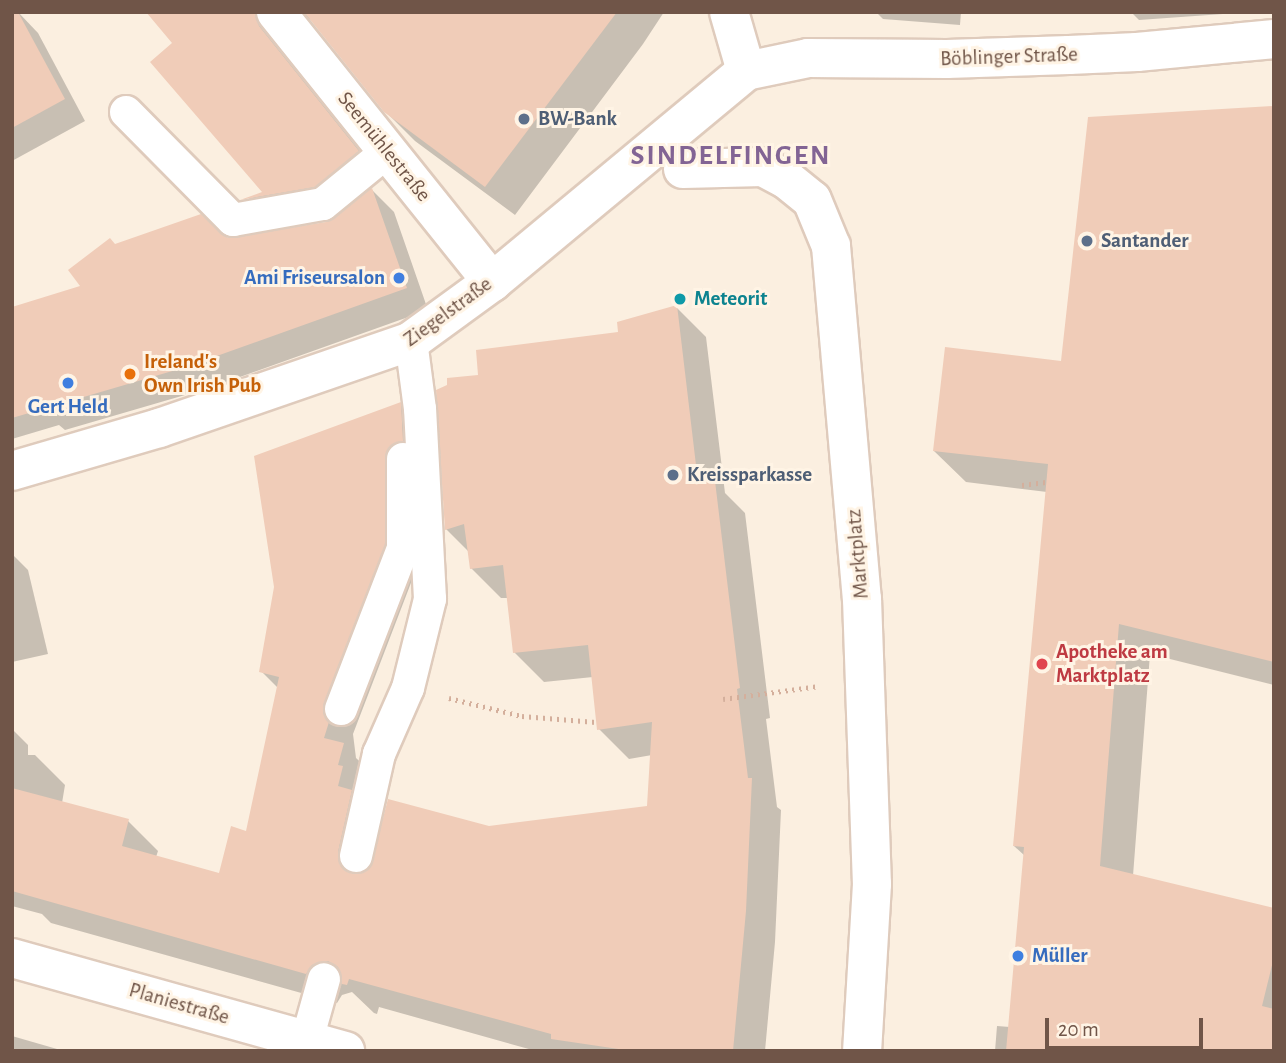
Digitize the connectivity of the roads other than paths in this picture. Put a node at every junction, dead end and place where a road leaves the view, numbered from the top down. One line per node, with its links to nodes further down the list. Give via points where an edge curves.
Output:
1 (276, 12): 6 (street, Seemühlestraße)
2 (729, 12): 4 (street)
3 (1274, 39): 4 (street, Böblinger Straße, via 947,60 808,58)
4 (746, 71): 8 (street, Ziegelstraße)
5 (125, 112): 6 (lane, via 233,219 323,204)
6 (388, 151): 8 (street, Seemühlestraße)
7 (683, 169): 18 (street, Marktplatz, via 763,167 812,200 831,246 862,599 872,884)
8 (492, 282): 9 (street, Ziegelstraße)
9 (411, 341): 10 (lane); 11 (street, Ziegelstraße, via 159,428)
10 (420, 410): 12 (lane, via 402,425 403,548); 13 (lane, via 430,599 408,688 379,754)
11 (12, 471)
12 (341, 709)
13 (356, 856)
14 (12, 958): 16 (street, Planiestraße)
15 (324, 979): 16 (lane)
16 (307, 1040): 17 (street, Planiestraße)
17 (345, 1051)
18 (862, 1051)

